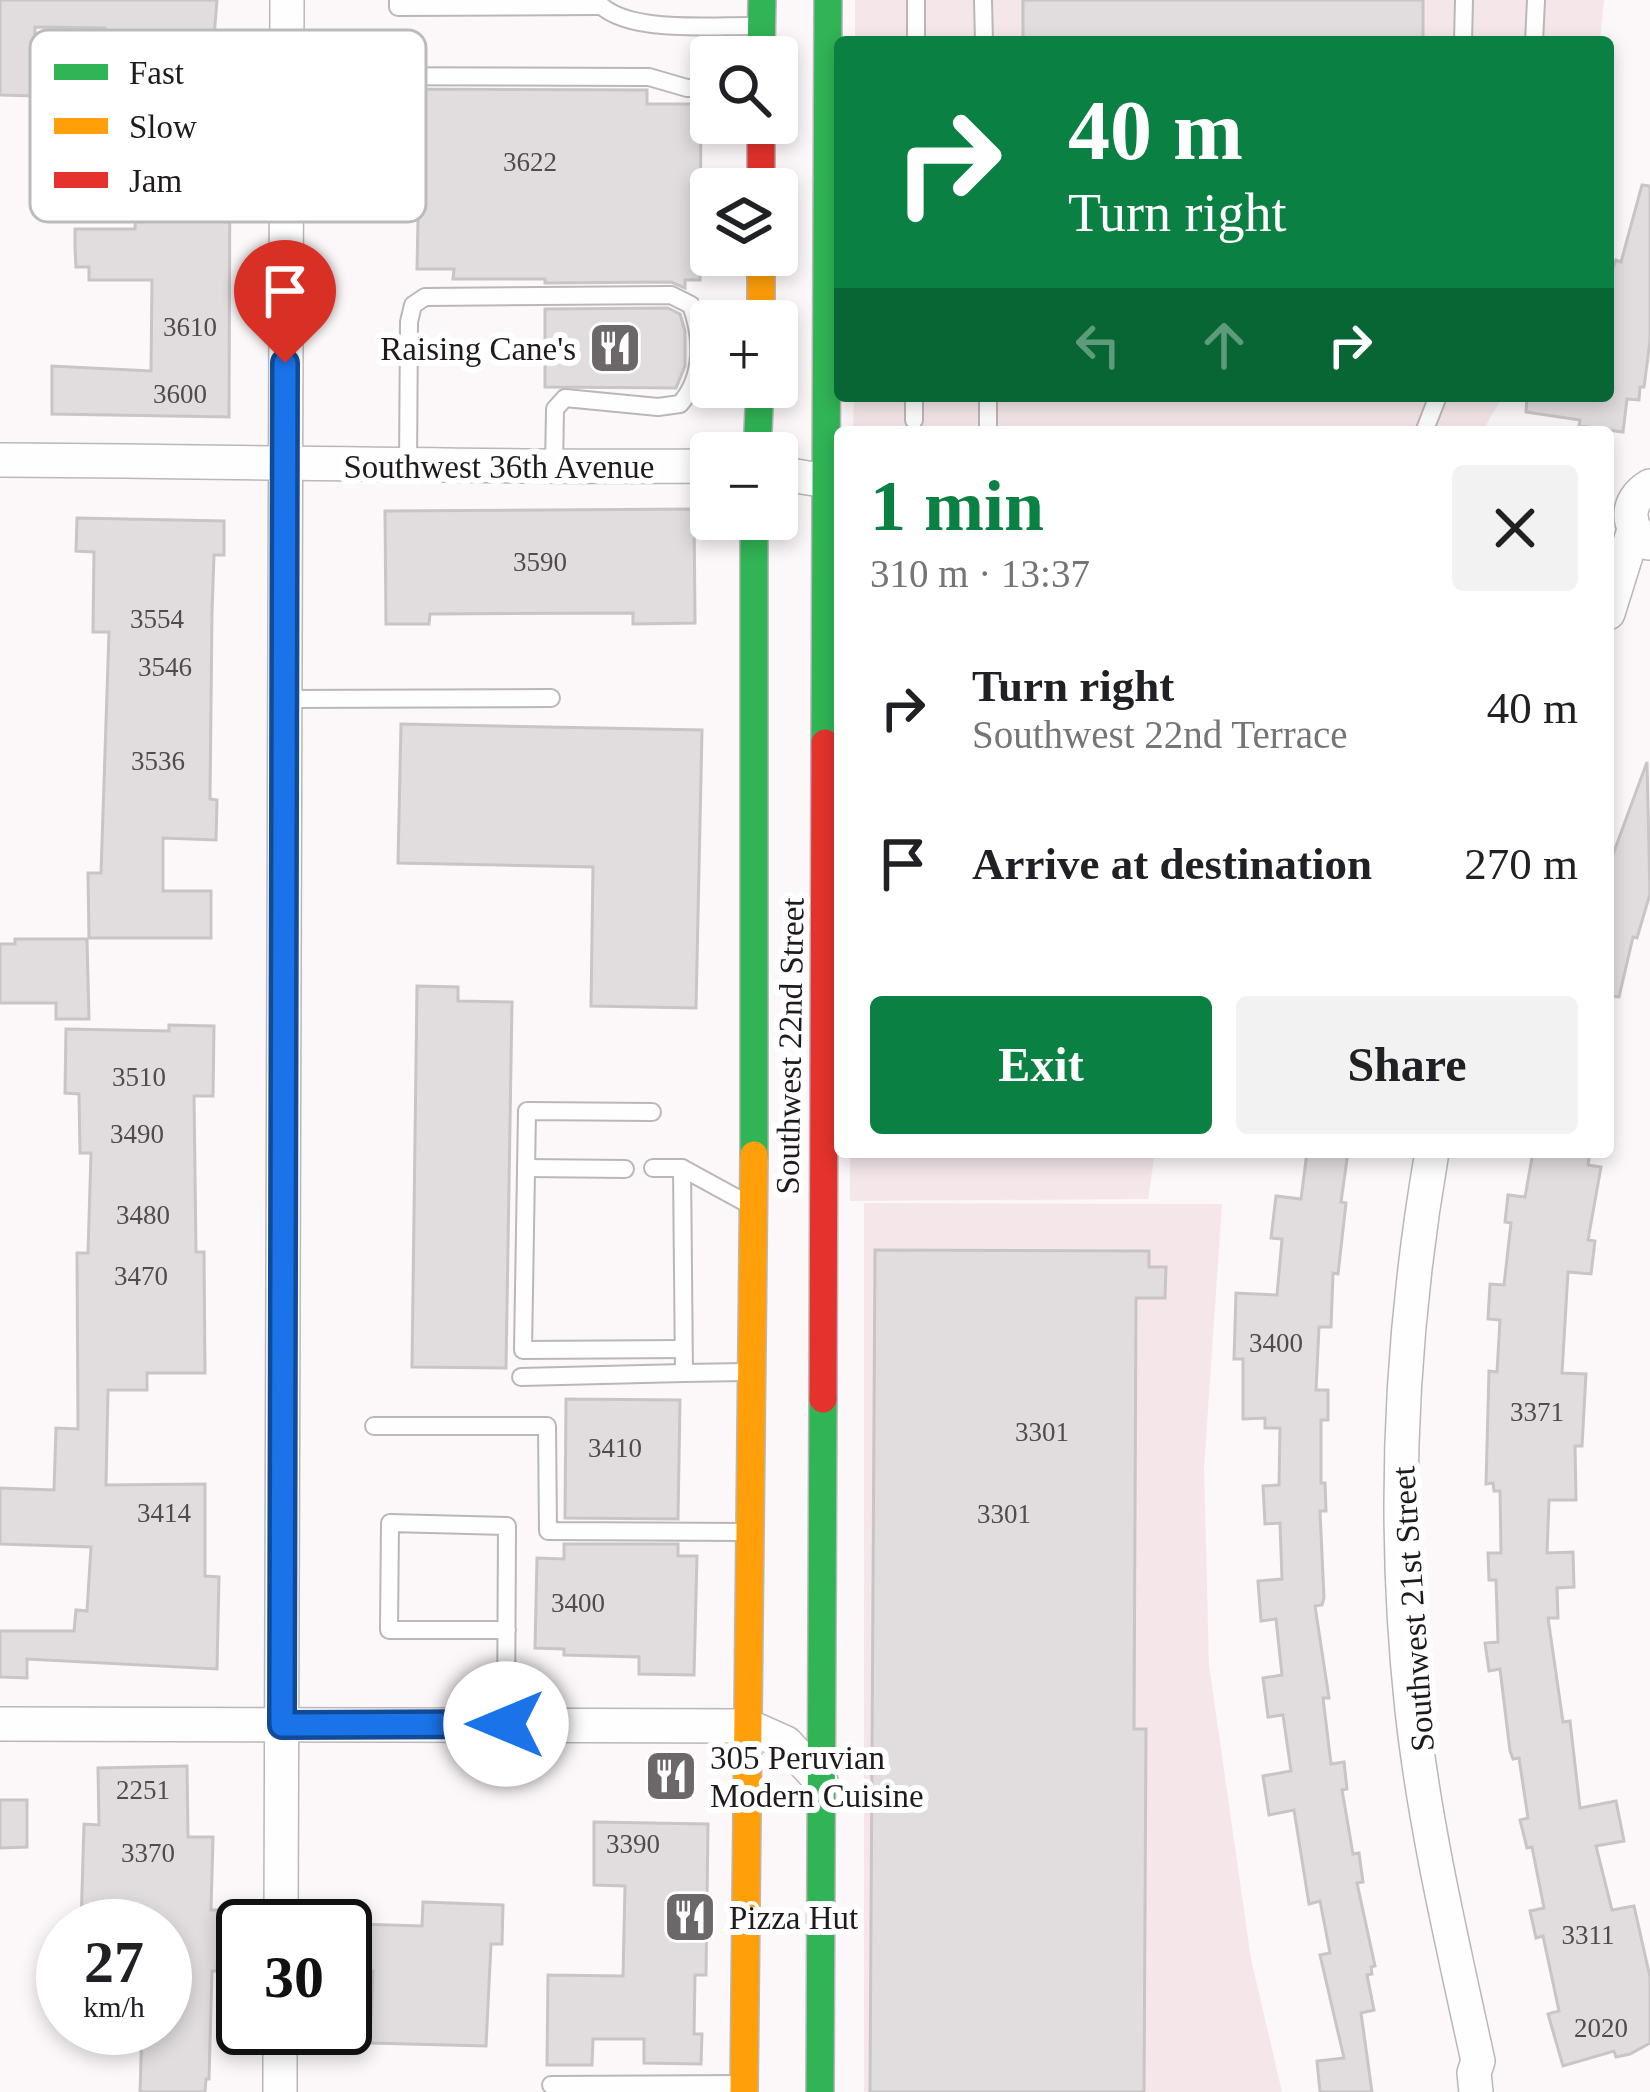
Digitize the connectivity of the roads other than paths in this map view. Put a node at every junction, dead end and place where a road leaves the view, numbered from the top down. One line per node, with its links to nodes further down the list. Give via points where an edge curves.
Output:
1 (398, 0): 7 (lane, via 398,7)
2 (828, 0): 17 (main road, Southwest 22nd Street)
3 (916, 0): 10 (lane)
4 (983, 0): 11 (lane)
5 (1464, 0): 12 (lane)
6 (1536, 0): 13 (lane)
7 (488, 3): 8 (lane)
8 (597, 3): 9 (lane, via 637,23)
9 (762, 13)
10 (916, 36)
11 (984, 36)
12 (1463, 36)
13 (1534, 36)
14 (426, 76): 15 (lane, via 649,77)
15 (690, 88)
16 (285, 222): 21 (street)
17 (834, 362)
18 (914, 402): 19 (lane)
19 (914, 420)
20 (0, 460): 21 (street, Southwest 36th Avenue)
21 (284, 462): 23 (street, Southwest 36th Avenue); 35 (street)
22 (690, 466): 24 (street, Southwest 36th Avenue)
23 (408, 468): 24 (street, Southwest 36th Avenue); 24 (lane, via 409,322 425,297 671,295 691,305 698,323 694,388 680,404 658,407 566,398 555,409)
24 (554, 468)
25 (798, 476): 26 (street)
26 (834, 482)
27 (1647, 487): 28 (street); 29 (street, via 1632,504)
28 (1614, 490)
29 (1631, 529): 32 (street)
30 (754, 540): 44 (main road, Southwest 22nd Street)
31 (1650, 560): 33 (street)
32 (1614, 594)
33 (1614, 603)
34 (550, 698): 35 (lane)
35 (285, 699): 54 (street)
36 (834, 727): 37 (main road, Southwest 22nd Street)
37 (833, 850): 56 (main road, Southwest 22nd Street)
38 (652, 1112): 40 (lane, via 527,1111)
39 (1431, 1158): 59 (street, Southwest 21st Street, via 1406,1353 1405,1600 1420,1757)
40 (526, 1168): 41 (lane); 45 (lane, via 524,1350)
41 (625, 1168)
42 (652, 1168): 43 (lane)
43 (682, 1168): 44 (lane); 45 (lane)
44 (754, 1207): 46 (main road, Southwest 22nd Street)
45 (683, 1349): 47 (lane)
46 (753, 1372): 47 (lane); 50 (main road, Southwest 22nd Street)
47 (684, 1373): 48 (lane)
48 (521, 1377)
49 (374, 1426): 50 (lane, via 547,1426 548,1531)
50 (752, 1532): 55 (main road, Southwest 22nd Street)
51 (507, 1630): 51 (lane, via 507,1526 390,1523 389,1630); 53 (lane)
52 (0, 1724): 54 (street)
53 (506, 1724): 54 (street); 55 (street)
54 (282, 1725): 57 (street)
55 (748, 1726): 56 (street, via 786,1743); 61 (main road, Southwest 22nd Street)
56 (821, 1780): 63 (main road, Southwest 22nd Street)
57 (281, 1899)
58 (280, 2055): 62 (street)
59 (1477, 2077): 64 (street, Southwest 21st Street, via 1491,2070)
60 (551, 2085): 61 (lane)
61 (744, 2088)
62 (280, 2092)
63 (820, 2092)
64 (1500, 2092)

